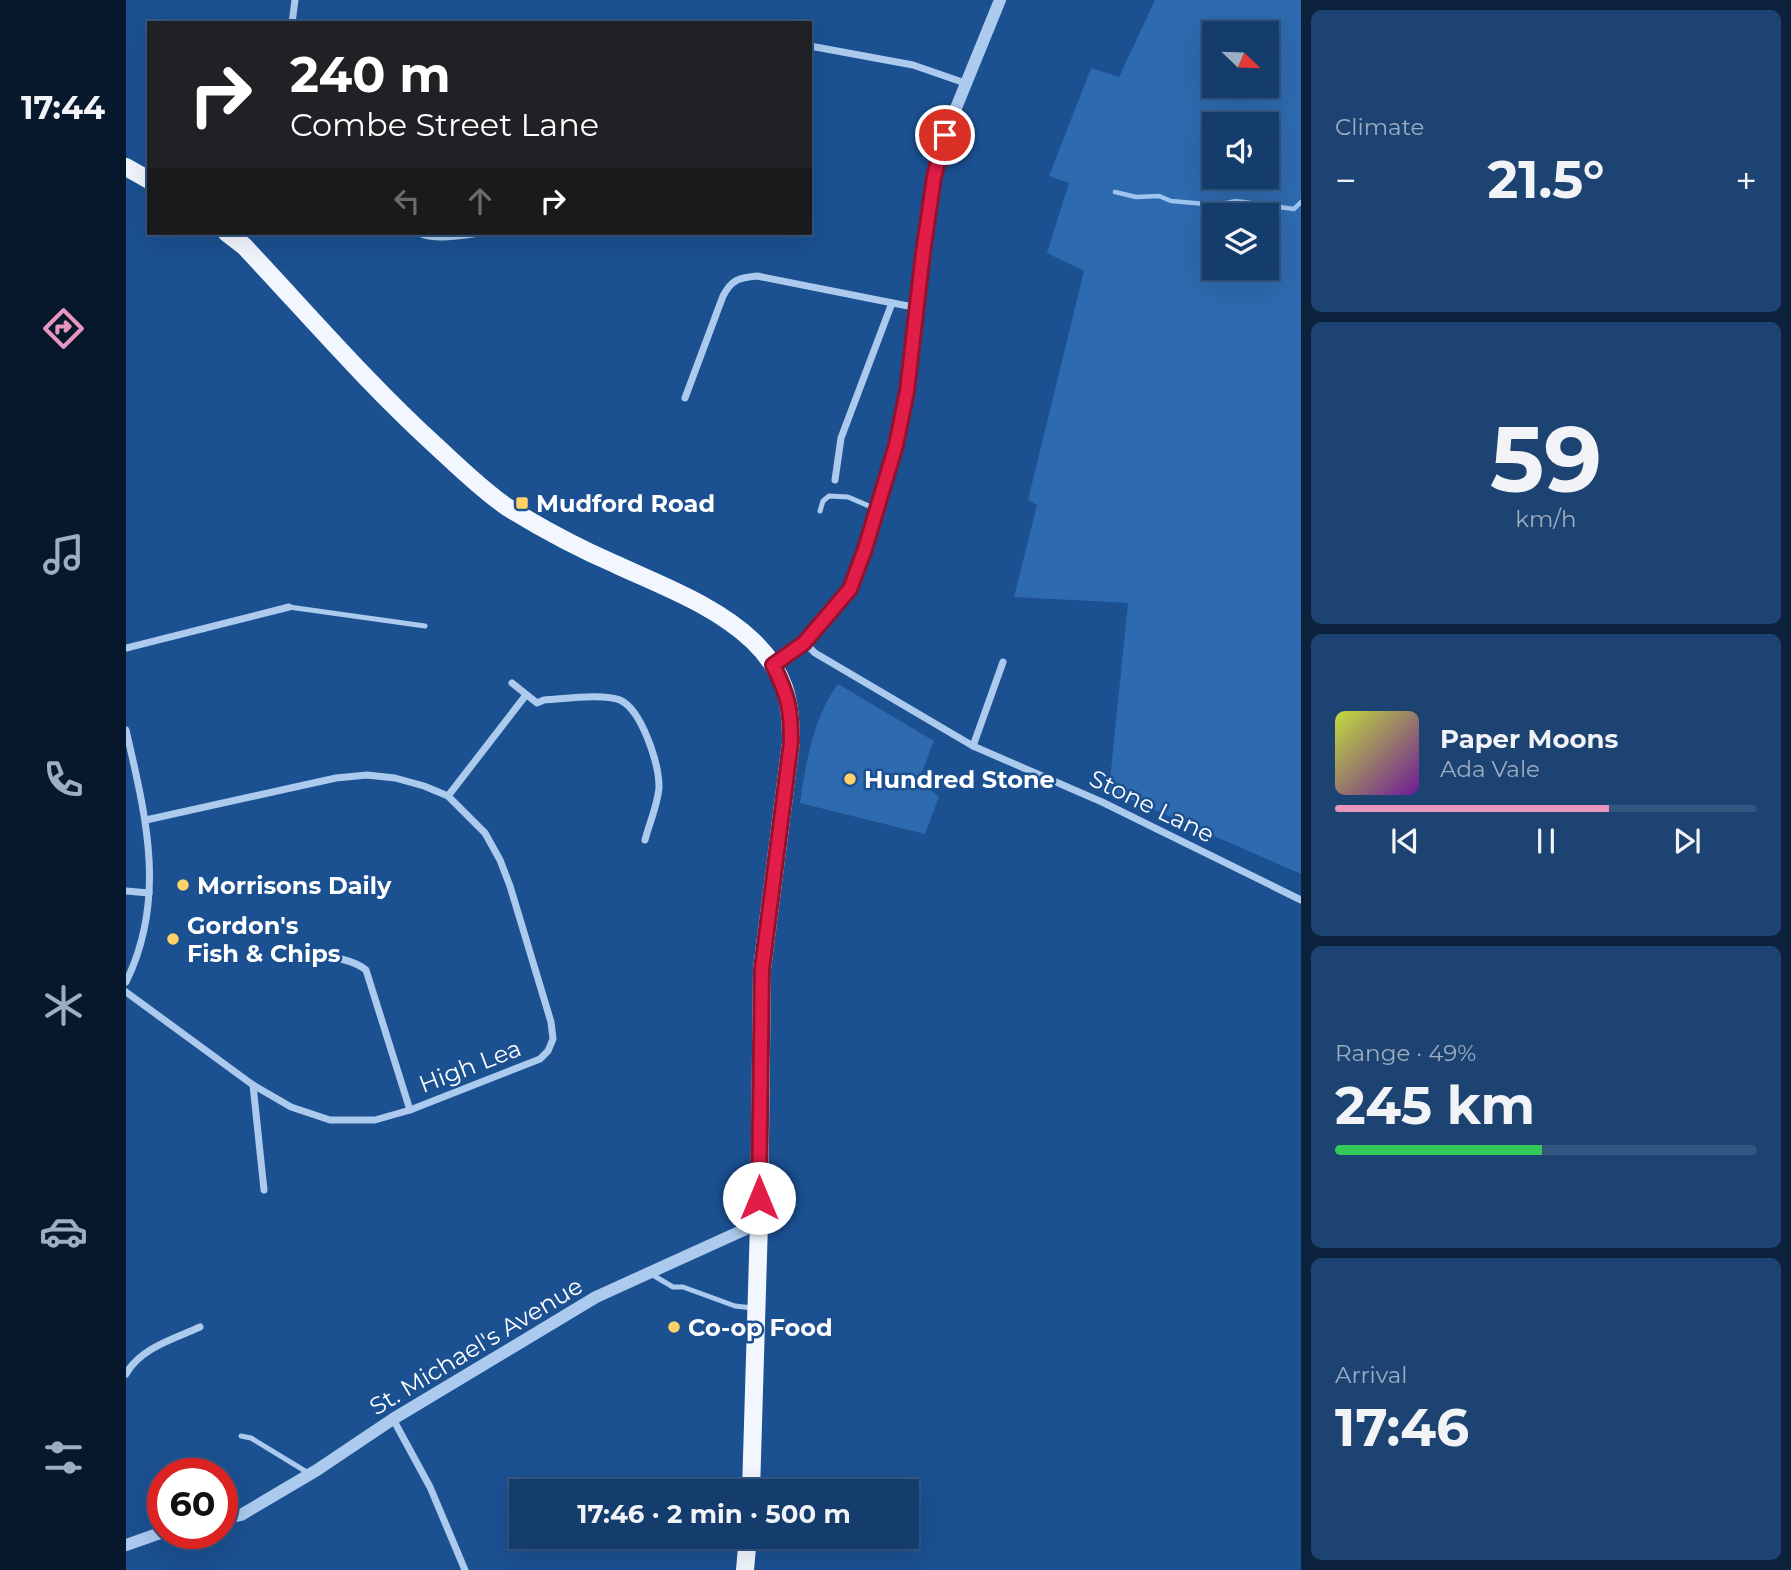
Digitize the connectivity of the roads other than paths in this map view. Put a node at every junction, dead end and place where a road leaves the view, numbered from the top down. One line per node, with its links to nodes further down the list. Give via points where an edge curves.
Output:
1 (295, 0): 3 (street)
2 (1000, 0): 5 (street)
3 (292, 21)
4 (812, 46): 5 (street, via 913,65)
5 (965, 83): 12 (street, via 934,177)
6 (126, 167): 7 (main road)
7 (147, 179)
8 (231, 235): 22 (main road, via 247,242 400,412 487,492 552,532 734,625)
9 (424, 235): 10 (street)
10 (459, 235)
11 (892, 303): 12 (street); 13 (street, via 757,275 729,283); 14 (street, via 841,438)
12 (918, 308): 15 (street, via 896,445)
13 (685, 398)
14 (835, 480)
15 (876, 509): 16 (lane, via 848,497 829,496); 19 (street, via 850,589)
16 (820, 511)
17 (289, 607): 18 (lane); 20 (street)
18 (425, 626)
19 (804, 643): 22 (street); 26 (street, Stone Lane)
20 (126, 648)
21 (1003, 662): 26 (street)
22 (773, 665): 39 (main road, via 791,709 791,742 762,969)
23 (512, 683): 24 (street)
24 (526, 695): 27 (street); 29 (street, via 537,703 619,699 636,713 655,762 659,788)
25 (126, 730): 28 (street)
26 (973, 746): 32 (street, Stone Lane, via 1102,802)
27 (448, 796): 28 (street, High Lea, via 396,778 367,775); 37 (street, High Lea, via 485,833 500,859 544,995 553,1039 540,1059)
28 (146, 820): 31 (street)
29 (645, 840)
30 (126, 891): 31 (street)
31 (149, 893): 34 (street, via 143,941)
32 (1301, 900)
33 (296, 952): 37 (street, via 360,965 366,971)
34 (126, 982)
35 (126, 992): 36 (street, High Lea)
36 (253, 1086): 37 (street, High Lea, via 291,1107 330,1120 375,1120); 38 (street)
37 (410, 1110)
38 (264, 1190)
39 (759, 1223): 40 (street, St. Michael's Avenue); 41 (main road)
40 (649, 1273): 41 (lane, via 673,1287); 44 (street, St. Michael's Avenue, via 596,1297)
41 (756, 1308): 47 (main road)
42 (200, 1327): 43 (street, via 144,1353)
43 (126, 1374)
44 (393, 1419): 46 (street, St. Michael's Avenue); 52 (street, via 430,1487)
45 (242, 1436): 46 (lane)
46 (310, 1474): 48 (street, St. Michael's Avenue)
47 (751, 1479)
48 (238, 1516)
49 (147, 1538): 50 (street)
50 (126, 1545)
51 (747, 1549): 53 (main road)
52 (465, 1570)
53 (745, 1570)

